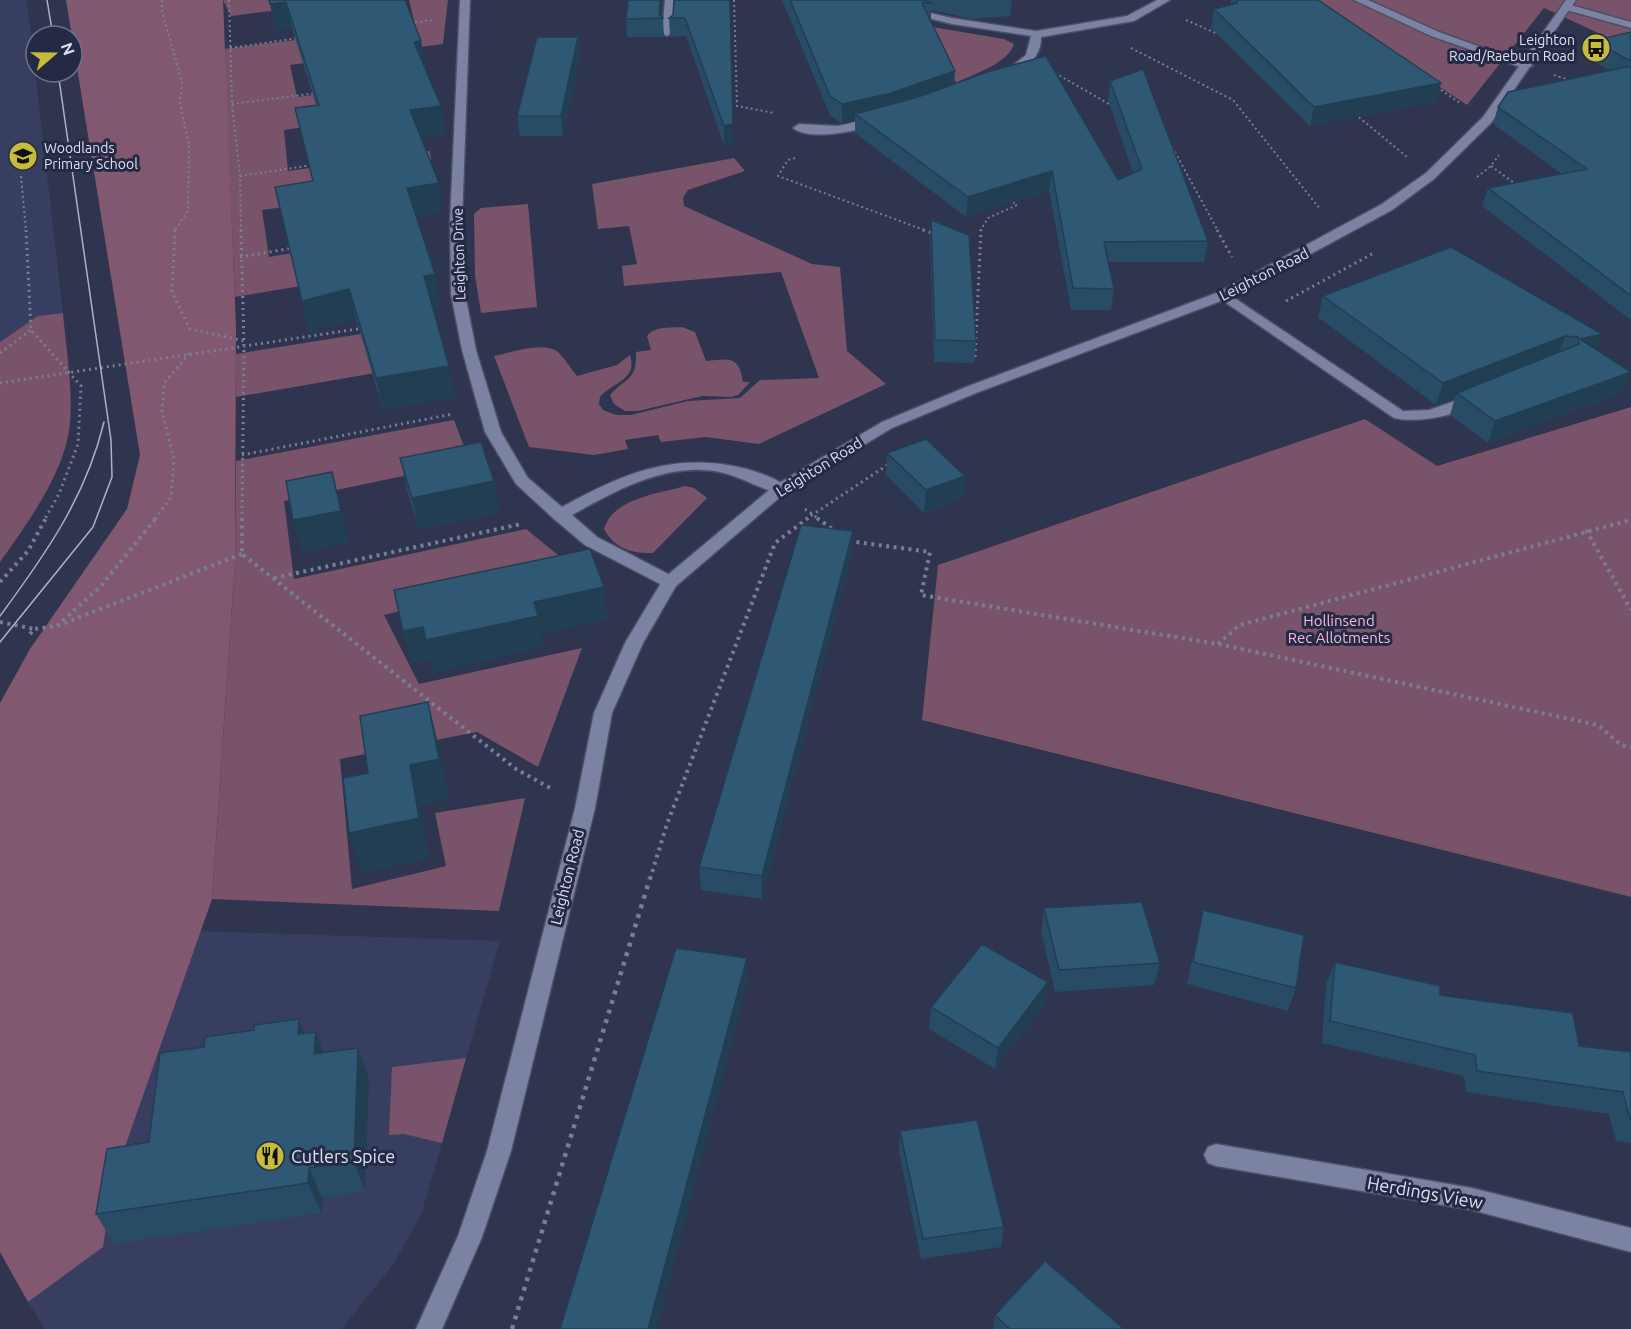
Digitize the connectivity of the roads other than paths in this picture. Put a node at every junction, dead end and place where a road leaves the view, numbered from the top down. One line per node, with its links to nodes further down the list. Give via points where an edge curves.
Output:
1 (465, 0): 17 (street, Leighton Drive, via 456,222 459,294 469,350 493,432 522,481)
2 (670, 0): 8 (street)
3 (860, 0): 9 (street, via 952,21)
4 (1359, 0): 10 (street, via 1435,34)
5 (1161, 3): 9 (street, via 1130,19)
6 (1569, 4): 7 (street); 10 (street, Leighton Road)
7 (1631, 25)
8 (668, 33)
9 (1035, 34): 11 (street, via 1037,47 1030,59)
10 (1527, 66): 14 (street, Leighton Road, via 1486,120 1430,176 1387,207)
11 (994, 80)
12 (890, 117): 13 (street, via 852,129)
13 (799, 128)
14 (1224, 295): 15 (street, via 1399,415 1431,415); 16 (street, Leighton Road, via 887,425)
15 (1486, 394)
16 (780, 489): 17 (street, via 754,475 719,466 683,466 646,472); 18 (street, Leighton Road)
17 (560, 515): 18 (street, Leighton Drive, via 591,541)
18 (670, 582): 21 (street, Leighton Road, via 634,643 603,713 585,808 499,1151 470,1237)
19 (1216, 1155): 20 (street, Herdings View, via 1472,1199)
20 (1631, 1240)
21 (429, 1329)

